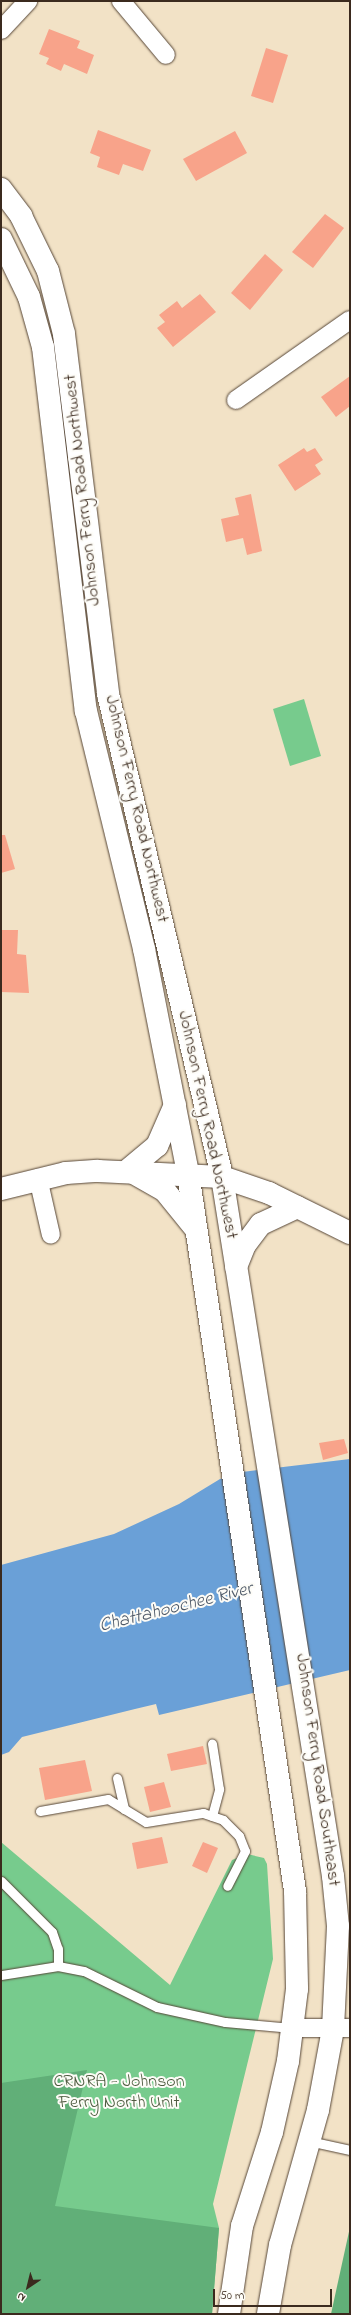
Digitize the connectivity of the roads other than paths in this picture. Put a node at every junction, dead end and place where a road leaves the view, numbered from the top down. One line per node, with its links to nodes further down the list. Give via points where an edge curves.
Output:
1 (28, 1): 3 (street)
2 (121, 1): 4 (street)
3 (1, 30)
4 (166, 56)
5 (1, 189): 12 (main road, Johnson Ferry Road Northwest, via 35,242 58,304 69,364 108,694)
6 (1, 239): 9 (main road, Johnson Ferry Road Northwest, via 29,297 43,347 86,711 144,949)
7 (350, 320): 8 (street)
8 (236, 400)
9 (175, 1103): 10 (main road, via 157,1146); 11 (main road, Johnson Ferry Road Northwest)
10 (129, 1170): 11 (main road); 13 (main road, via 66,1173); 16 (main road, via 168,1194)
11 (188, 1173): 12 (main road); 16 (main road, Johnson Ferry Road Northwest)
12 (222, 1177): 15 (main road); 19 (main road, Johnson Ferry Road Northwest)
13 (38, 1178): 14 (main road); 18 (street)
14 (1, 1189)
15 (297, 1207): 17 (main road); 19 (main road, via 261,1224 245,1245)
16 (197, 1231): 21 (main road, Johnson Ferry Road Northwest)
17 (350, 1233)
18 (51, 1235)
19 (236, 1266): 20 (main road, Johnson Ferry Road Northwest)
20 (263, 1438): 29 (main road, Johnson Ferry Road Southeast, via 334,1876)
21 (228, 1443): 33 (main road, Johnson Ferry Road Southeast, via 272,1730 298,1929)
22 (212, 1744): 26 (lane, via 219,1789)
23 (117, 1778): 24 (lane)
24 (124, 1809): 25 (lane, via 108,1799); 26 (lane, via 146,1822 203,1813)
25 (40, 1811)
26 (212, 1816): 28 (lane, via 223,1820 239,1836 245,1850)
27 (1, 1881): 30 (lane, via 52,1932 58,1949)
28 (227, 1886)
29 (338, 1959): 32 (main road); 34 (main road, Johnson Ferry Road Southeast)
30 (58, 1966): 31 (lane); 33 (lane, via 84,1971 156,2007 225,2022)
31 (1, 1975)
32 (350, 1981)
33 (293, 2028): 34 (street); 37 (main road, Johnson Ferry Road Southeast, via 272,2132 242,2226)
34 (342, 2028): 35 (main road, Johnson Ferry Road Southeast)
35 (309, 2141): 36 (lane); 38 (main road, Johnson Ferry Road Southeast, via 280,2245)
36 (350, 2150)
37 (229, 2314)
38 (268, 2314)

